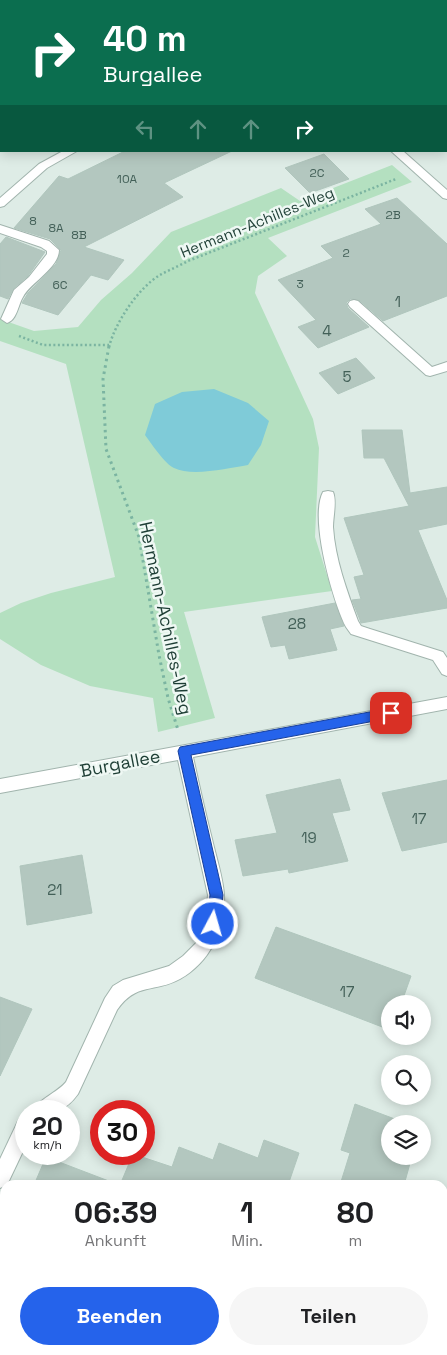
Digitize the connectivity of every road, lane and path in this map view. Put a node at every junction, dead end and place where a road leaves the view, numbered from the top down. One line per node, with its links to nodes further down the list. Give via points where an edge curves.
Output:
1 (70, 152): 5 (street, via 43,166)
2 (397, 152): 3 (street)
3 (418, 170): 4 (street); 10 (path, Hermann-Achilles-Weg, via 188,261 158,276 136,297 117,324)
4 (447, 196)
5 (0, 204)
6 (0, 230): 8 (street, via 45,244 54,255 18,293)
7 (354, 304): 11 (street, via 430,372)
8 (7, 319)
9 (17, 336): 10 (path, via 43,345)
10 (109, 345): 15 (path, Hermann-Achilles-Weg, via 103,379 106,449 139,538 168,698)
11 (447, 366)
12 (328, 496): 13 (street, via 325,514 333,570 351,623 356,630 438,656)
13 (447, 670)
14 (447, 703): 15 (street, Burgallee)
15 (184, 751): 16 (street, Burgallee); 17 (street, via 216,895 213,924 205,946 174,973 118,992 72,1088)
16 (0, 786)
17 (60, 1100)
18 (15, 1148): 19 (street)
19 (0, 1179)

